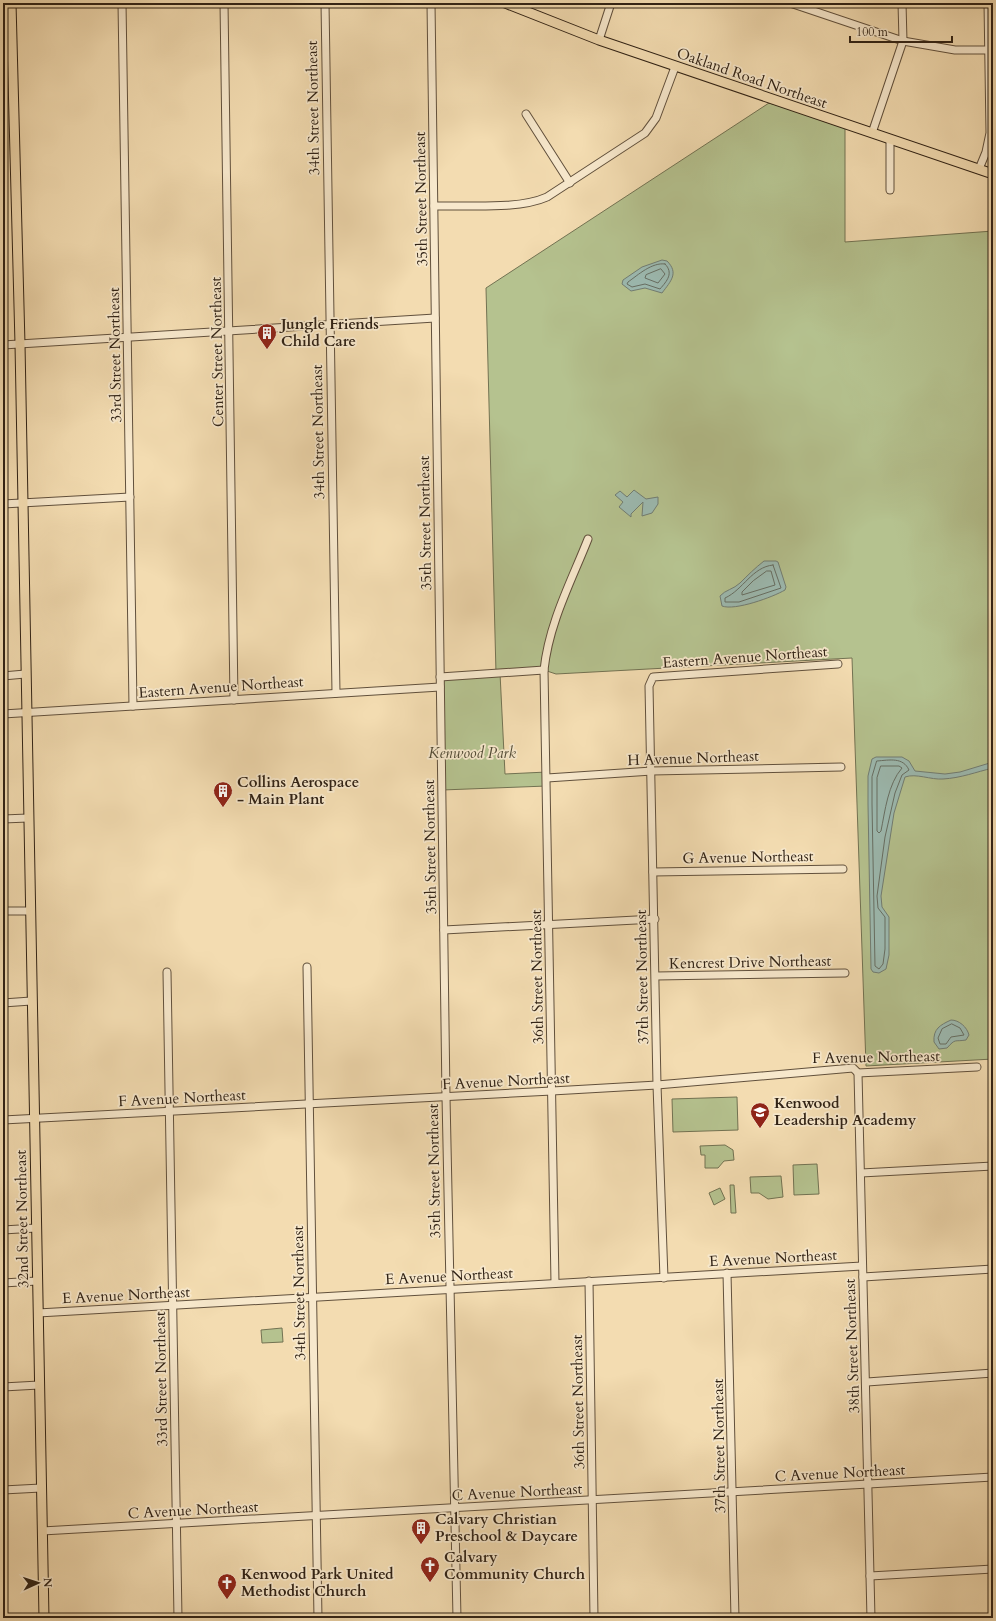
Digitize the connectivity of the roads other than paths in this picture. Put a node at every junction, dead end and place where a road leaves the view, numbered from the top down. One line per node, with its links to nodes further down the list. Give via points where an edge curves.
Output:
1 (11, 3): 27 (main road, 32nd Street Northeast)
2 (122, 3): 26 (street, 33rd Street Northeast)
3 (224, 3): 25 (street, Center Street Northeast)
4 (324, 3): 24 (street, 34th Street Northeast)
5 (430, 3): 22 (street, 35th Street Northeast)
6 (505, 3): 11 (main road, Oakland Road Northeast)
7 (611, 3): 11 (street)
8 (790, 3): 12 (street)
9 (902, 3): 12 (street)
10 (988, 3): 13 (street)
11 (599, 40): 14 (main road, Oakland Road Northeast)
12 (903, 41): 13 (street, via 955,50); 16 (street)
13 (991, 50): 18 (street, via 990,133)
14 (674, 66): 16 (main road, Oakland Road Northeast); 20 (street, via 656,118 645,133)
15 (526, 114): 20 (street)
16 (872, 134): 17 (main road, Oakland Road Northeast)
17 (890, 140): 18 (main road, Oakland Road Northeast); 21 (street)
18 (980, 169): 19 (main road, Oakland Road Northeast)
19 (993, 174)
20 (570, 183): 22 (street, via 536,202)
21 (890, 190)
22 (434, 206): 23 (street, 35th Street Northeast)
23 (435, 318): 24 (street); 37 (street, 35th Street Northeast)
24 (329, 325): 25 (street); 40 (street, 34th Street Northeast)
25 (230, 330): 26 (street); 41 (street, Center Street Northeast)
26 (128, 338): 27 (street); 29 (street, 33rd Street Northeast)
27 (20, 344): 28 (street); 30 (main road, 32nd Street Northeast)
28 (3, 345)
29 (130, 497): 30 (street); 42 (street, 33rd Street Northeast)
30 (22, 503): 31 (street); 35 (main road, 32nd Street Northeast)
31 (3, 504)
32 (588, 539): 34 (street, 36th Street Northeast, via 554,622 546,650)
33 (838, 664): 38 (street, Eastern Avenue Northeast)
34 (544, 670): 37 (street); 47 (street, 36th Street Northeast)
35 (25, 674): 36 (street); 43 (main road, 32nd Street Northeast)
36 (3, 676)
37 (440, 677): 39 (street, 35th Street Northeast)
38 (653, 677): 46 (street, 37th Street Northeast, via 649,686)
39 (440, 687): 40 (street, Eastern Avenue Northeast); 56 (street, 35th Street Northeast)
40 (336, 693): 41 (street, Eastern Avenue Northeast)
41 (234, 700): 42 (street, Eastern Avenue Northeast)
42 (133, 706): 43 (street, Eastern Avenue Northeast)
43 (26, 713): 44 (street, Eastern Avenue Northeast); 48 (main road, 32nd Street Northeast)
44 (3, 714)
45 (841, 767): 46 (street, H Avenue Northeast)
46 (652, 771): 47 (street, H Avenue Northeast); 51 (street, 37th Street Northeast)
47 (547, 778): 55 (street, 36th Street Northeast)
48 (28, 818): 49 (street); 53 (main road, 32nd Street Northeast)
49 (3, 819)
50 (843, 869): 51 (street, G Avenue Northeast)
51 (653, 872): 54 (street, 37th Street Northeast)
52 (3, 911): 53 (street)
53 (30, 911): 61 (main road, 32nd Street Northeast)
54 (655, 919): 55 (street); 60 (street, 37th Street Northeast)
55 (549, 924): 56 (street); 66 (street, 36th Street Northeast)
56 (444, 930): 67 (street, 35th Street Northeast)
57 (307, 967): 68 (street, 34th Street Northeast)
58 (166, 972): 69 (street, 33rd Street Northeast)
59 (845, 973): 60 (street, Kencrest Drive Northeast)
60 (656, 976): 65 (street, 37th Street Northeast)
61 (32, 1001): 62 (street); 70 (main road, 32nd Street Northeast)
62 (3, 1003)
63 (977, 1067): 64 (street, F Avenue Northeast)
64 (858, 1073): 65 (street, F Avenue Northeast, via 853,1068); 73 (street, 38th Street Northeast)
65 (657, 1085): 66 (street, F Avenue Northeast); 80 (street, 37th Street Northeast)
66 (552, 1092): 67 (street, F Avenue Northeast); 84 (street, 36th Street Northeast)
67 (446, 1097): 68 (street, F Avenue Northeast); 85 (street, 35th Street Northeast)
68 (309, 1105): 69 (street, F Avenue Northeast); 86 (street, 34th Street Northeast)
69 (169, 1112): 70 (street, F Avenue Northeast); 87 (street, 33rd Street Northeast)
70 (34, 1118): 71 (street, F Avenue Northeast); 74 (main road, 32nd Street Northeast)
71 (3, 1120)
72 (993, 1166): 73 (street)
73 (860, 1173): 76 (street, 38th Street Northeast)
74 (36, 1228): 75 (street); 81 (main road, 32nd Street Northeast)
75 (3, 1230)
76 (862, 1266): 78 (street, E Avenue Northeast); 79 (street, 38th Street Northeast)
77 (993, 1269): 79 (street)
78 (727, 1273): 80 (street, E Avenue Northeast); 97 (street, 37th Street Northeast)
79 (863, 1276): 90 (street, 38th Street Northeast)
80 (664, 1278): 82 (street, E Avenue Northeast)
81 (37, 1281): 83 (street); 88 (main road, 32nd Street Northeast)
82 (589, 1281): 84 (street, E Avenue Northeast); 98 (street, 36th Street Northeast)
83 (3, 1283)
84 (555, 1283): 85 (street, E Avenue Northeast)
85 (450, 1289): 86 (street, E Avenue Northeast); 99 (street, 35th Street Northeast)
86 (312, 1297): 87 (street, E Avenue Northeast); 100 (street, 34th Street Northeast)
87 (172, 1305): 88 (street, E Avenue Northeast); 101 (street, 33rd Street Northeast)
88 (38, 1313): 91 (main road, 32nd Street Northeast)
89 (993, 1373): 90 (street)
90 (867, 1382): 94 (street, 38th Street Northeast)
91 (39, 1385): 92 (street); 95 (main road, 32nd Street Northeast)
92 (3, 1387)
93 (993, 1478): 94 (street, C Avenue Northeast)
94 (869, 1485): 97 (street, C Avenue Northeast); 104 (street, 38th Street Northeast)
95 (41, 1488): 96 (street); 102 (main road, 32nd Street Northeast)
96 (3, 1490)
97 (733, 1492): 98 (street, C Avenue Northeast); 110 (street, 37th Street Northeast)
98 (592, 1500): 99 (street, C Avenue Northeast); 109 (street, 36th Street Northeast)
99 (454, 1508): 100 (street, C Avenue Northeast); 108 (street, 35th Street Northeast)
100 (316, 1516): 101 (street, C Avenue Northeast); 107 (street, 34th Street Northeast)
101 (176, 1524): 102 (street, C Avenue Northeast); 106 (street, 33rd Street Northeast)
102 (42, 1531): 105 (main road, 32nd Street Northeast)
103 (993, 1569): 104 (street)
104 (870, 1576): 111 (street, 38th Street Northeast)
105 (44, 1618)
106 (178, 1618)
107 (318, 1618)
108 (457, 1618)
109 (594, 1618)
110 (735, 1618)
111 (871, 1618)

